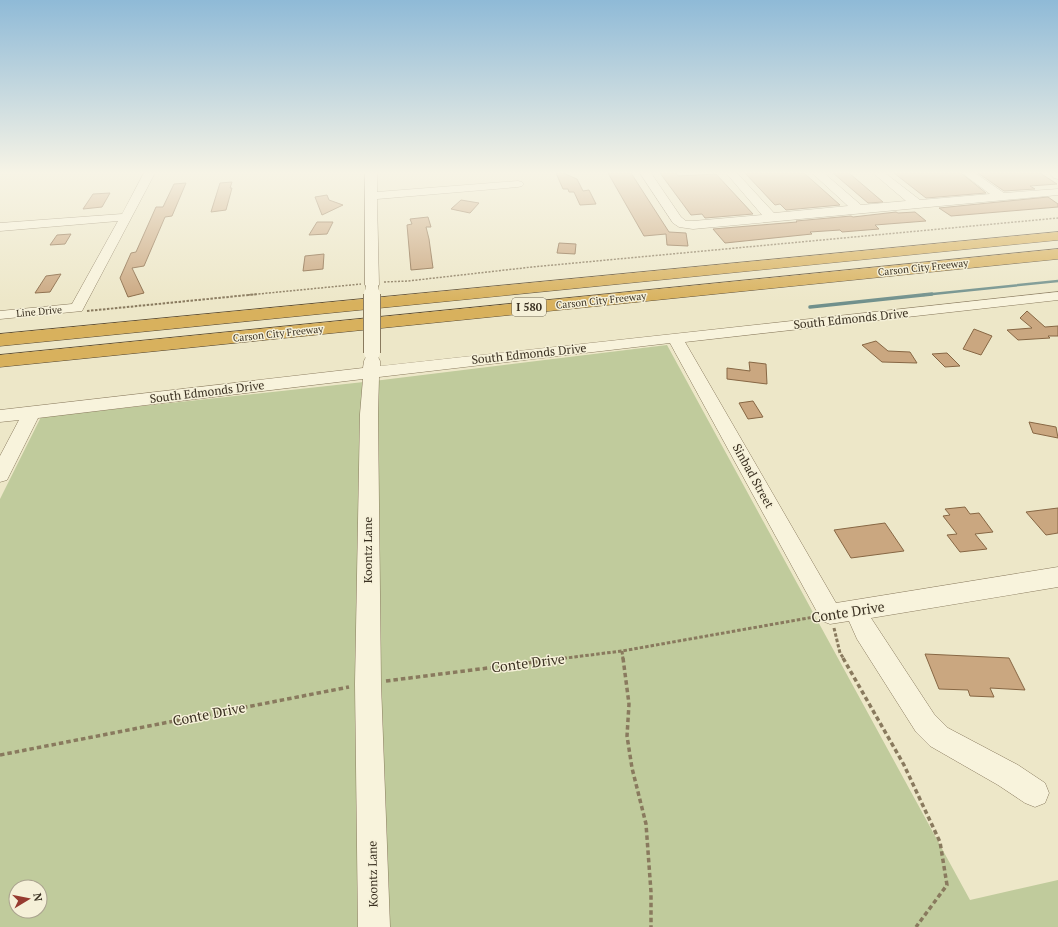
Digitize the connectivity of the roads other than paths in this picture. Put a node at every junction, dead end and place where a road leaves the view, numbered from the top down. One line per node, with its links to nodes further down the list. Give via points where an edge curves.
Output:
1 (371, 216): 14 (street, Koontz Lane, bridge)
2 (674, 216): 5 (street, via 683,224 693,225)
3 (778, 216): 5 (street)
4 (127, 217): 6 (street); 10 (street, Line Drive, via 78,310)
5 (771, 217)
6 (0, 227)
7 (1058, 236): 12 (highway, Carson City Freeway / I 580)
8 (1058, 254): 13 (highway, Carson City Freeway / I 580)
9 (1058, 296): 11 (street, South Edmonds Drive)
10 (0, 315)
11 (675, 338): 14 (street, South Edmonds Drive); 20 (street, Sinbad Street)
12 (0, 340)
13 (0, 361)
14 (372, 363): 15 (street, South Edmonds Drive); 22 (street, Koontz Lane, via 368,414 368,684)
15 (31, 413): 16 (street, South Edmonds Drive); 17 (street)
16 (0, 416)
17 (0, 475)
18 (1058, 577): 19 (street, Conte Drive)
19 (856, 611): 20 (street, Conte Drive); 21 (street, via 865,631 924,724 939,737)
20 (830, 614)
21 (1035, 793)
22 (374, 927)

